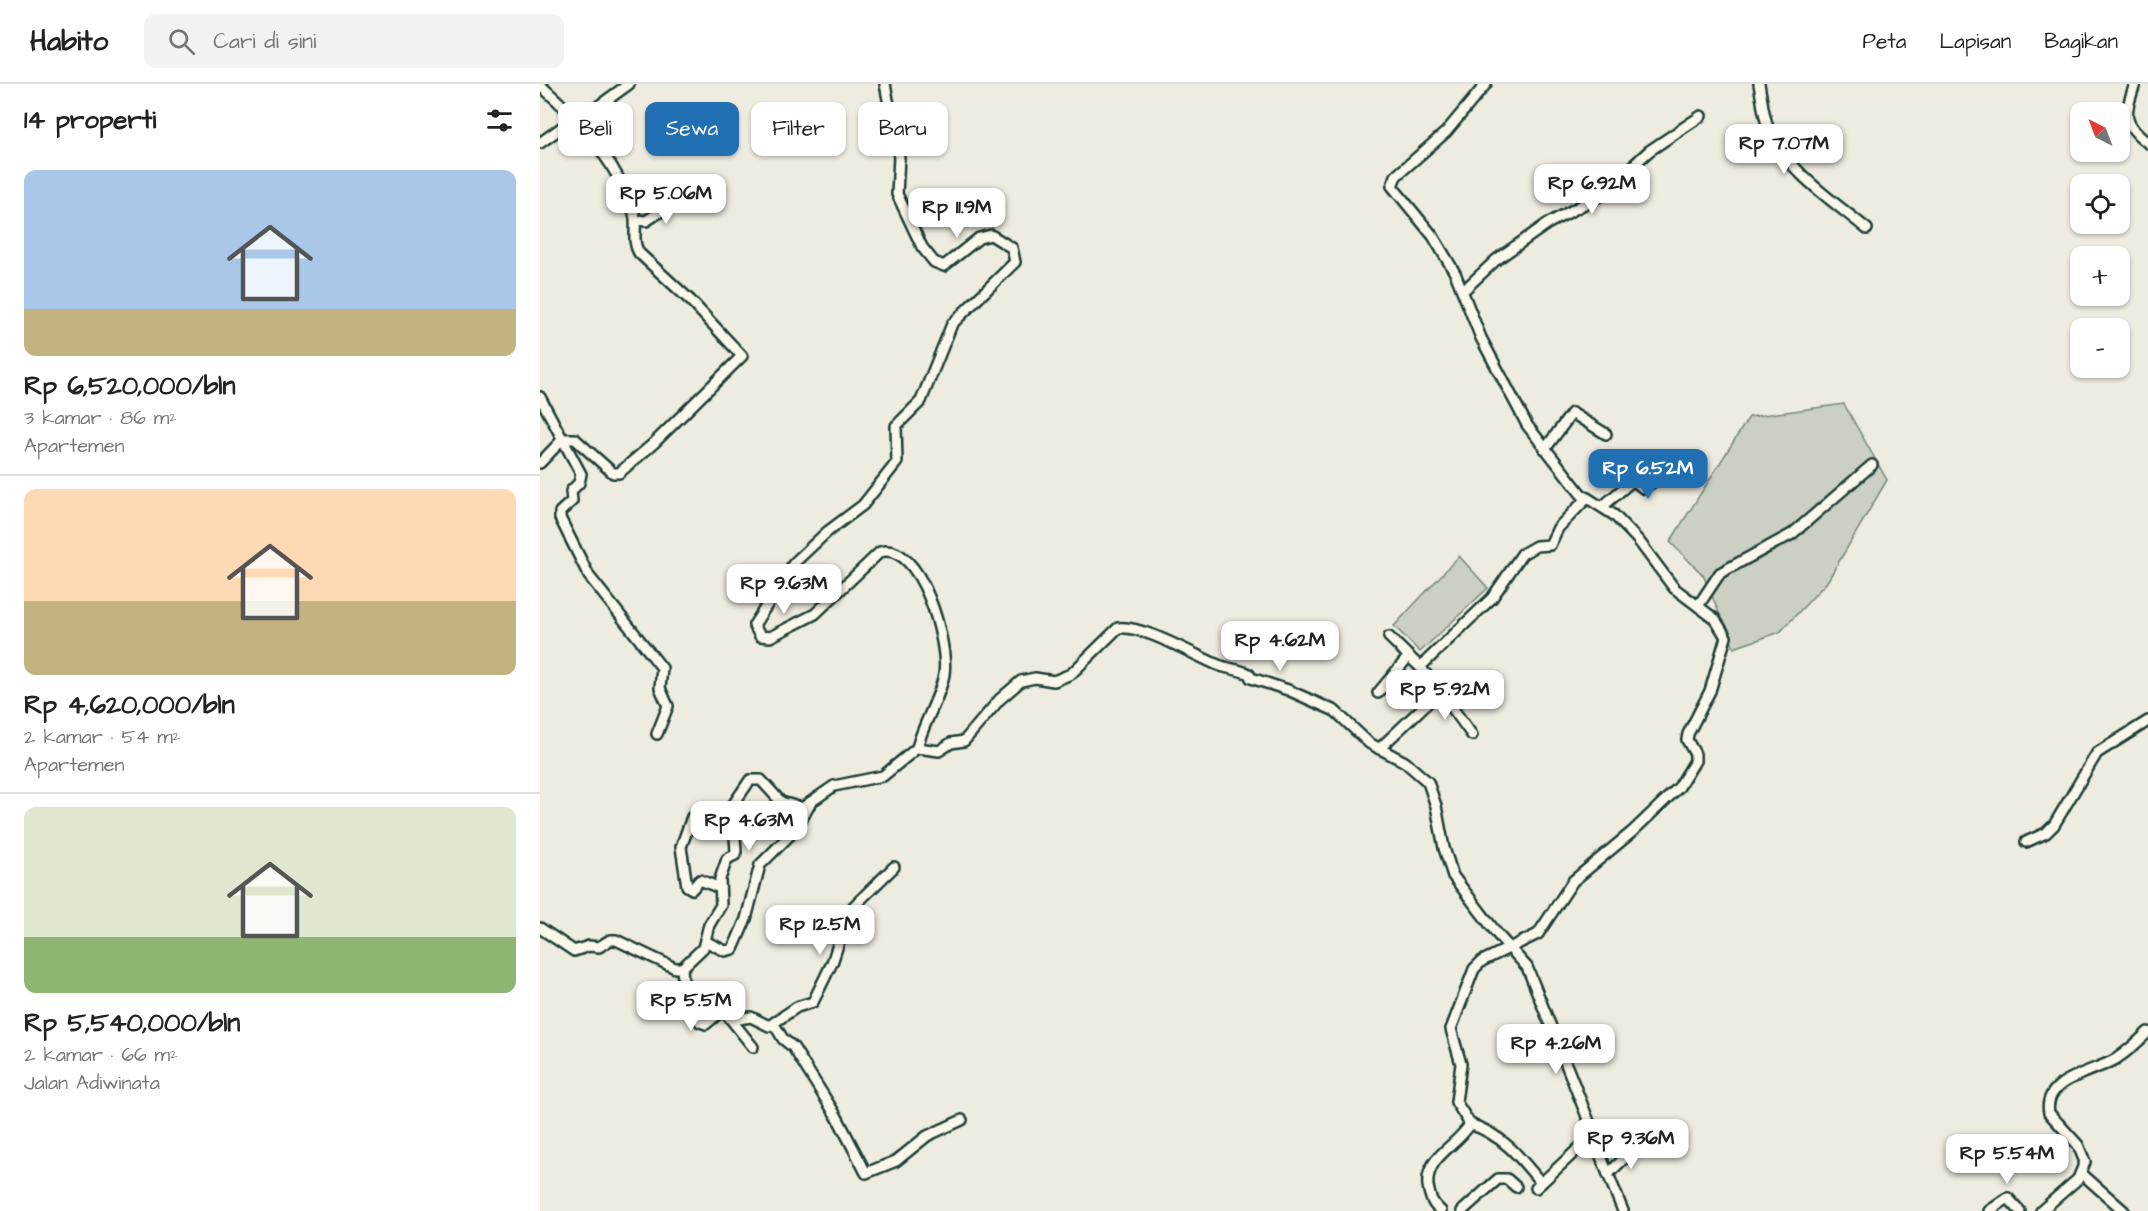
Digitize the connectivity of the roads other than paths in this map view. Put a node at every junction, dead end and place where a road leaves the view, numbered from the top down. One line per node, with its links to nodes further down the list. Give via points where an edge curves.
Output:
1 (629, 84): 8 (street)
2 (885, 84): 36 (street, via 899,157 896,192 922,247 936,264 944,266 979,238 991,235 1012,248 1016,261 952,324 921,401 897,425 897,462 863,505 794,563 754,625 758,634 770,637 818,611 880,552 892,551 901,556 920,576 936,618 945,671)
3 (1486, 84): 17 (street, via 1446,132 1392,182 1433,236)
4 (1759, 84): 16 (street, via 1769,130 1792,164)
5 (2134, 84): 12 (street, via 2127,120)
6 (540, 85): 7 (street)
7 (558, 102)
8 (602, 102)
9 (1701, 116): 17 (street, via 1636,161 1608,189 1547,224 1496,260)
10 (558, 131): 11 (street)
11 (540, 143)
12 (2148, 143)
13 (603, 156): 15 (street)
14 (687, 191): 15 (street, via 646,222)
15 (636, 220): 20 (street, via 634,240 639,254 691,301 742,356 619,473 613,472 580,441)
16 (1867, 229)
17 (1463, 291): 21 (street, via 1497,371)
18 (540, 397): 20 (street)
19 (1606, 434): 21 (street, via 1572,413)
20 (562, 439): 22 (street); 34 (street, via 581,474 571,491 572,501 560,512 560,518 589,576 662,668 660,688 668,706)
21 (1545, 448): 25 (street)
22 (540, 463)
23 (1872, 465): 27 (street, via 1795,532 1720,573)
24 (1682, 471): 26 (street, via 1665,475 1643,488 1634,480)
25 (1586, 499): 26 (street); 30 (street, via 1558,528 1552,544 1536,546 1522,554 1492,598)
26 (1602, 507): 27 (street, via 1638,540 1674,588)
27 (1698, 606): 45 (street, via 1715,619 1726,637 1710,691 1688,734 1695,754 1692,768 1660,807 1573,881 1538,934)
28 (1389, 637): 29 (street)
29 (1409, 656): 30 (street); 32 (street)
30 (1420, 667): 31 (street)
31 (1440, 691): 35 (street); 37 (street)
32 (1378, 693)
33 (2148, 721): 40 (street, via 2097,753 2054,825)
34 (657, 734)
35 (1472, 735)
36 (917, 748): 37 (street, via 939,751 964,741 1021,681 1064,678 1080,668 1114,631 1125,627 1319,703 1341,715); 38 (street, via 883,776 834,786)
37 (1379, 749): 45 (street, via 1405,762 1428,782 1453,876)
38 (813, 798): 42 (street, via 797,809 781,802 761,780 745,784 734,805 735,855 727,859); 44 (street, via 797,828 760,865 746,919 733,949 725,951)
39 (692, 817): 42 (street, via 681,846 687,886 692,889 700,880)
40 (2026, 842)
41 (894, 867): 48 (street, via 847,917 832,963 813,1002 797,1006)
42 (720, 888): 44 (street, via 721,905)
43 (540, 928): 46 (street, via 574,951 616,940)
44 (705, 941): 46 (street, via 694,959)
45 (1511, 947): 52 (street, via 1478,964 1450,1029 1461,1064 1456,1102); 53 (street, via 1527,967)
46 (682, 968): 47 (street, via 684,995 700,1022 706,1024 722,1011)
47 (732, 1020): 48 (street, via 751,1017); 50 (street)
48 (774, 1024): 51 (street, via 837,1117 866,1173 896,1161 928,1135)
49 (2148, 1032): 55 (street, via 2116,1059 2067,1081 2050,1097 2049,1113 2085,1156)
50 (753, 1047)
51 (962, 1120)
52 (1470, 1124): 53 (street, via 1496,1135 1515,1151 1539,1186); 58 (street, via 1440,1155 1429,1173 1430,1197)
53 (1593, 1137): 56 (street)
54 (1635, 1148): 56 (street)
55 (2081, 1173): 63 (street, via 2073,1185); 64 (street)
56 (1608, 1174): 60 (street)
57 (1516, 1187): 59 (street, via 1507,1179 1498,1179)
58 (1441, 1211)
59 (1462, 1211)
60 (1623, 1211)
61 (1989, 1211): 62 (street, via 2008,1198)
62 (2020, 1211)
63 (2041, 1211)
64 (2124, 1211)

